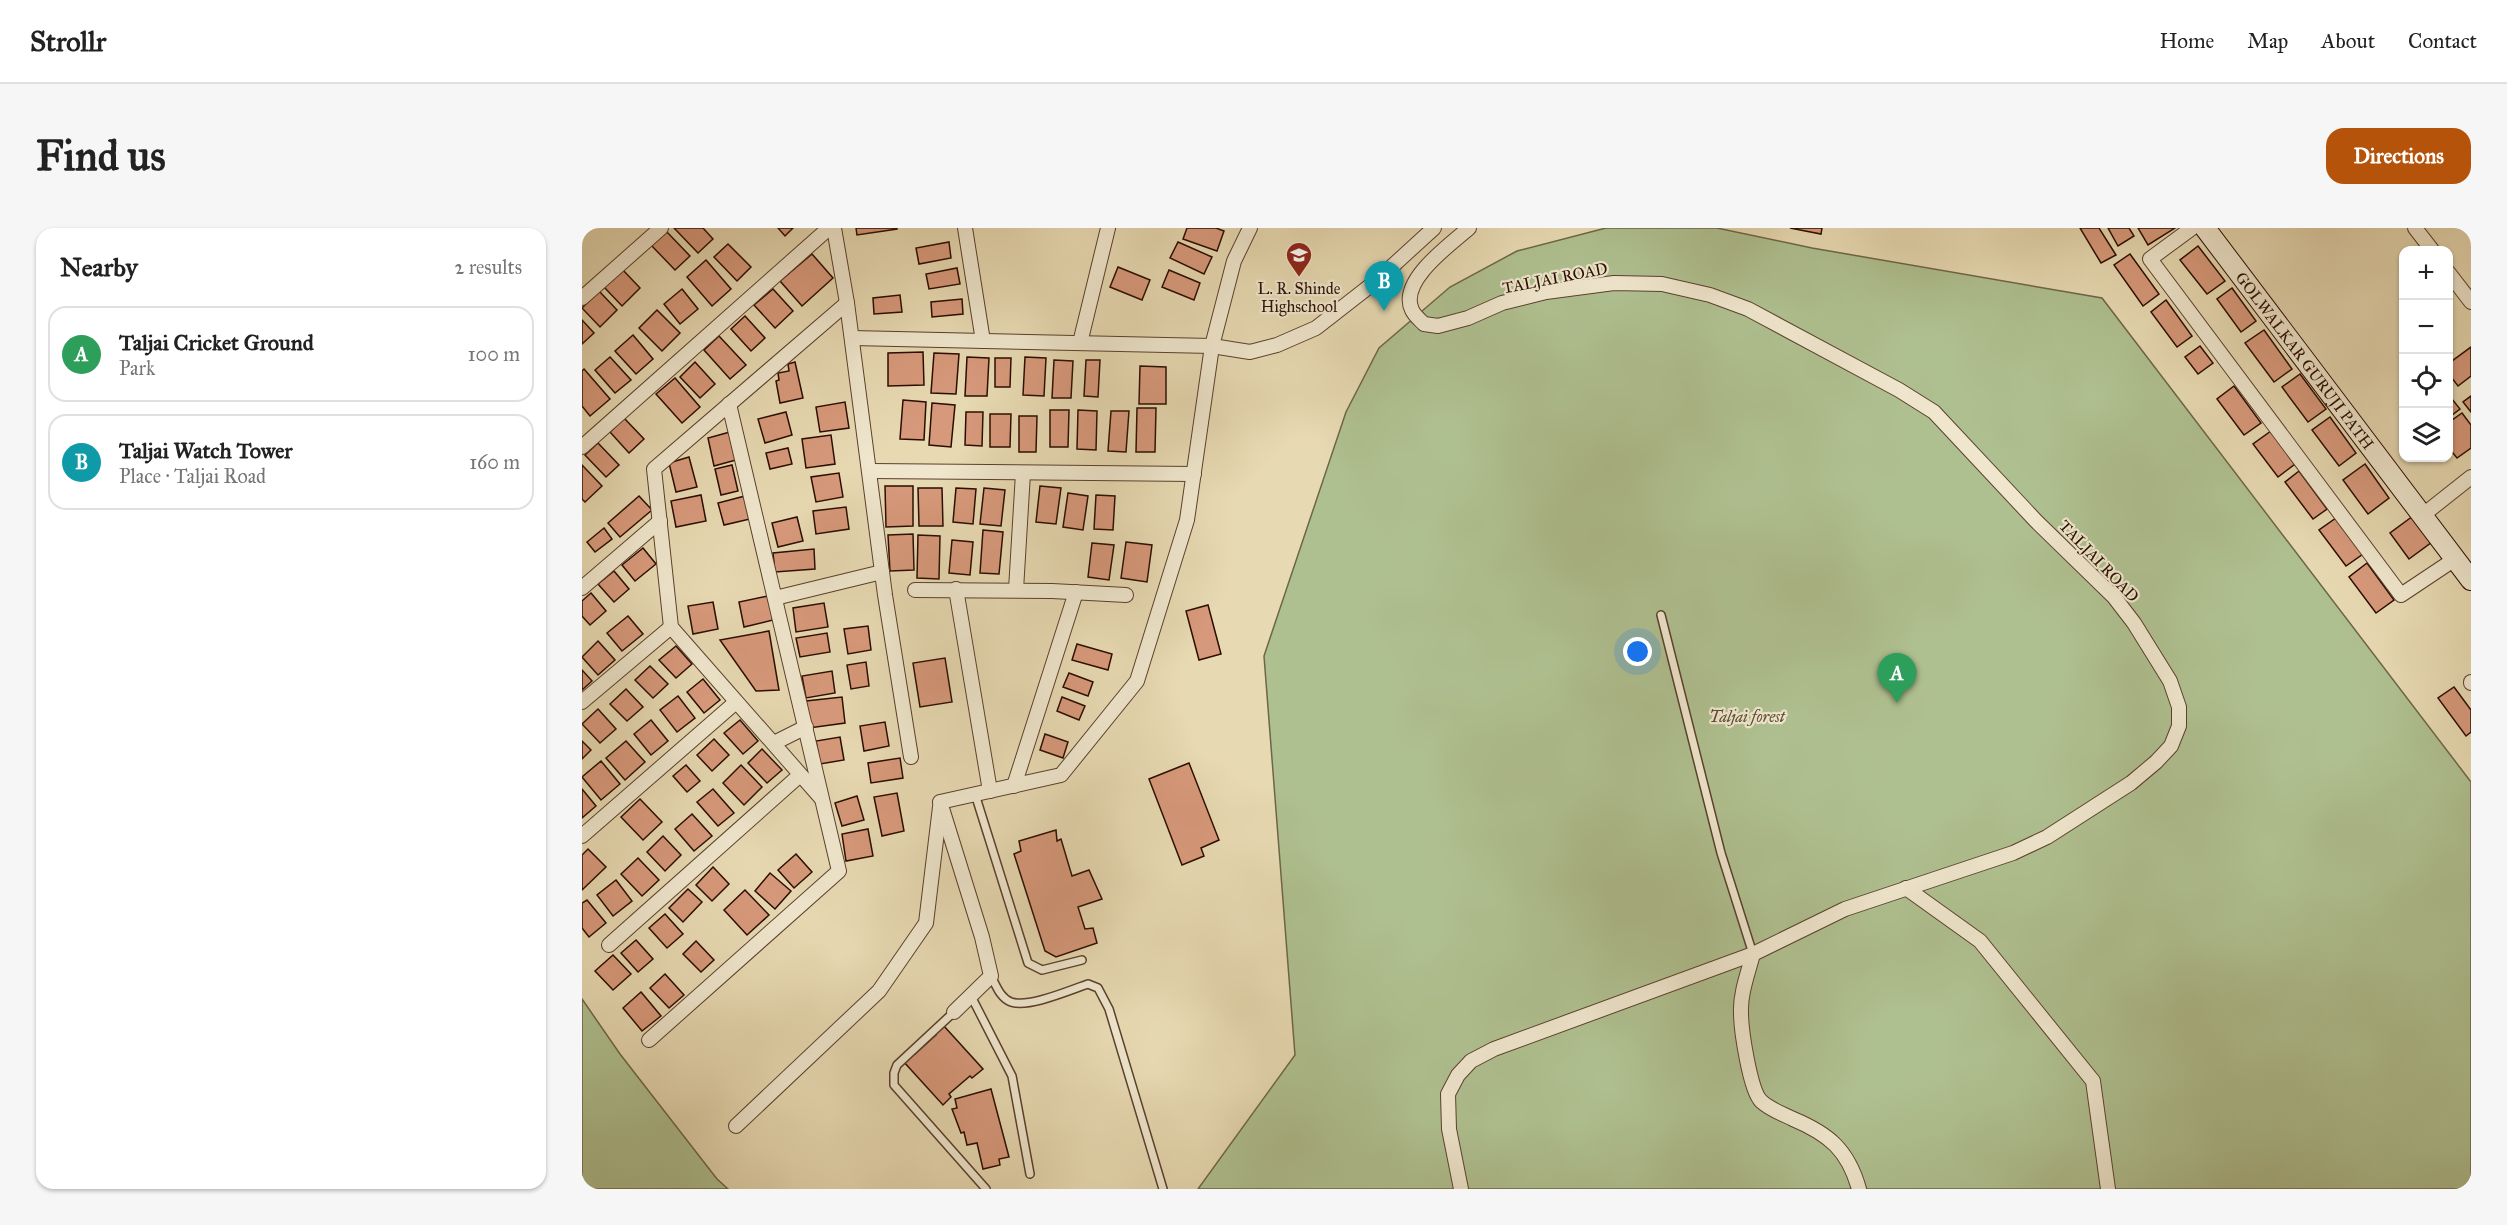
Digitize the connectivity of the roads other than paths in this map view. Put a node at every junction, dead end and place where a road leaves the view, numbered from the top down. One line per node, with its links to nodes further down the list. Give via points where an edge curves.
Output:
1 (662, 228): 14 (street)
2 (828, 228): 22 (street)
3 (834, 228): 16 (street)
4 (964, 228): 18 (street)
5 (1108, 228): 19 (street)
6 (1250, 228): 20 (street, via 1234,261)
7 (1434, 228): 20 (street, via 1375,282 1316,328 1250,352)
8 (1469, 228): 53 (street, TALJAI ROAD, via 1426,267 1411,288 1411,309 1424,324 1438,326 1546,292 1614,283 1662,284 1748,309 1934,411 2036,521 2114,597 2134,623 2170,681 2179,707 2179,726 2171,746 2131,783 2047,837 2013,853)
9 (2192, 228): 29 (street, via 2150,259 2401,595)
10 (2205, 228): 27 (street, GOLWALKAR GURUJI PATH)
11 (2415, 228): 12 (street)
12 (2429, 246)
13 (2453, 279): 15 (street)
14 (582, 298)
15 (2471, 302)
16 (848, 303): 17 (street); 21 (street)
17 (852, 338): 18 (street); 23 (street)
18 (983, 341): 19 (street)
19 (1080, 343): 20 (street)
20 (1212, 346): 25 (street)
21 (729, 404): 28 (street, via 654,468); 38 (street)
22 (582, 447)
23 (870, 471): 24 (street); 30 (street)
24 (1023, 473): 25 (street); 35 (street)
25 (1194, 474): 47 (street, via 1187,520 1137,681 1061,775)
26 (2471, 477): 27 (street)
27 (2423, 515): 29 (street, GOLWALKAR GURUJI PATH)
28 (660, 521): 32 (street); 40 (street)
29 (2455, 558): 31 (street, GOLWALKAR GURUJI PATH)
30 (882, 572): 38 (street); 45 (street)
31 (2471, 580)
32 (582, 588)
33 (956, 589): 34 (street); 35 (street); 48 (street)
34 (915, 590)
35 (1016, 590): 36 (street)
36 (1076, 592): 37 (street); 47 (street)
37 (1126, 595)
38 (775, 598): 43 (street)
39 (1661, 615): 55 (lane, via 1721,853)
40 (671, 627): 41 (street); 42 (street)
41 (582, 702)
42 (736, 702): 44 (street); 52 (street)
43 (806, 727): 44 (street); 50 (street)
44 (774, 743): 46 (street)
45 (911, 757)
46 (800, 775): 50 (street); 54 (street)
47 (1014, 786): 48 (street)
48 (990, 791): 49 (street)
49 (975, 794): 51 (street); 56 (lane, via 1028,963 1042,970)
50 (823, 799): 60 (street, via 839,871)
51 (940, 802): 57 (street); 61 (street, via 926,923 879,991)
52 (582, 836)
53 (1906, 888): 55 (street, TALJAI ROAD, via 1845,909); 67 (street, via 1980,941 2093,1081)
54 (609, 945)
55 (1753, 954): 65 (street, TALJAI ROAD, via 1494,1049 1471,1061 1448,1094 1449,1129); 66 (street, via 1741,1012 1751,1082 1761,1101 1820,1130 1839,1148 1855,1173)
56 (1082, 960)
57 (991, 976): 58 (street); 64 (lane, via 1010,1002 1026,1004 1088,984 1098,988 1109,1009)
58 (971, 996): 59 (street); 62 (lane, via 1012,1076)
59 (954, 1012): 63 (lane, via 897,1065 894,1085)
60 (649, 1040)
61 (736, 1126)
62 (1030, 1174)
63 (986, 1189)
64 (1163, 1189)
65 (1461, 1189)
66 (1859, 1189)
67 (2108, 1189)

